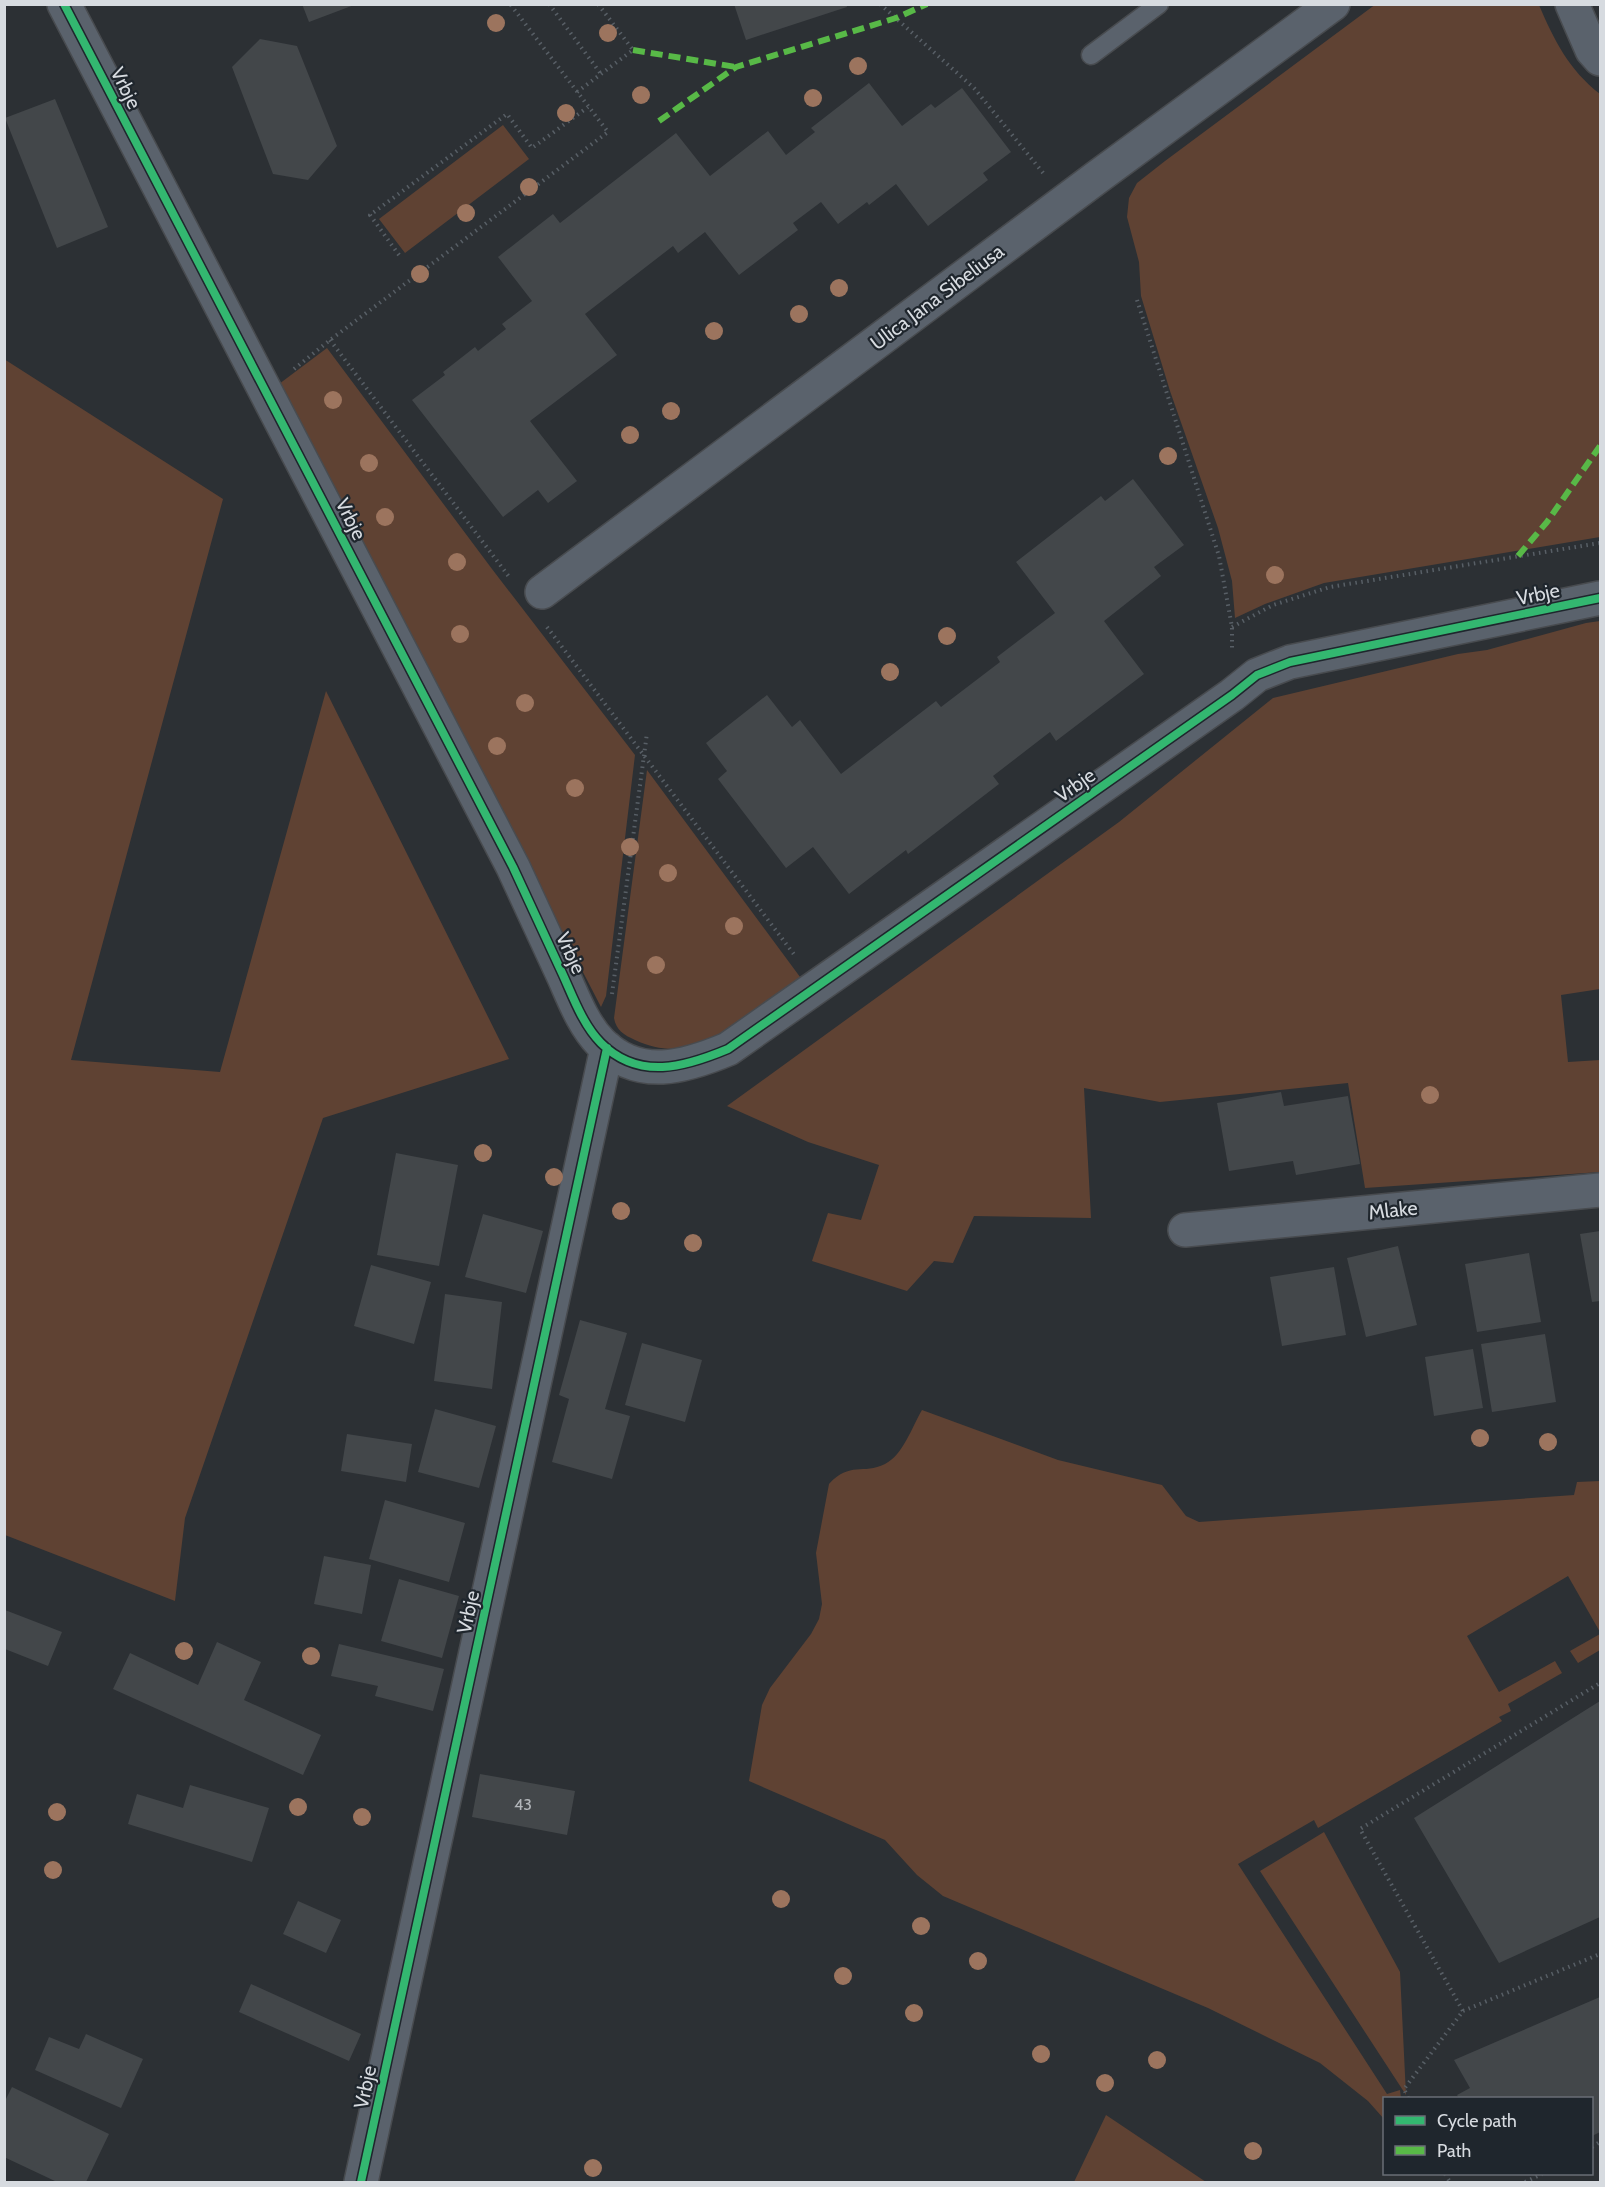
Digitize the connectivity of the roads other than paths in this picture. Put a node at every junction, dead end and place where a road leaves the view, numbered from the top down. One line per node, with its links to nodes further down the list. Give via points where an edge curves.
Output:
1 (64, 4): 9 (street, Vrbje, via 508,856 590,1029)
2 (1159, 4): 6 (lane)
3 (1572, 4): 5 (street)
4 (1326, 7): 7 (street, Ulica Jana Sibeliusa)
5 (1596, 54)
6 (1091, 55)
7 (530, 590)
8 (1600, 598): 9 (street, Vrbje, via 1290,662 1257,675 728,1049 694,1063 667,1068 642,1065 618,1057)
9 (607, 1048): 12 (street, Vrbje)
10 (1600, 1190): 11 (street, Mlake)
11 (1185, 1230)
12 (361, 2182)

